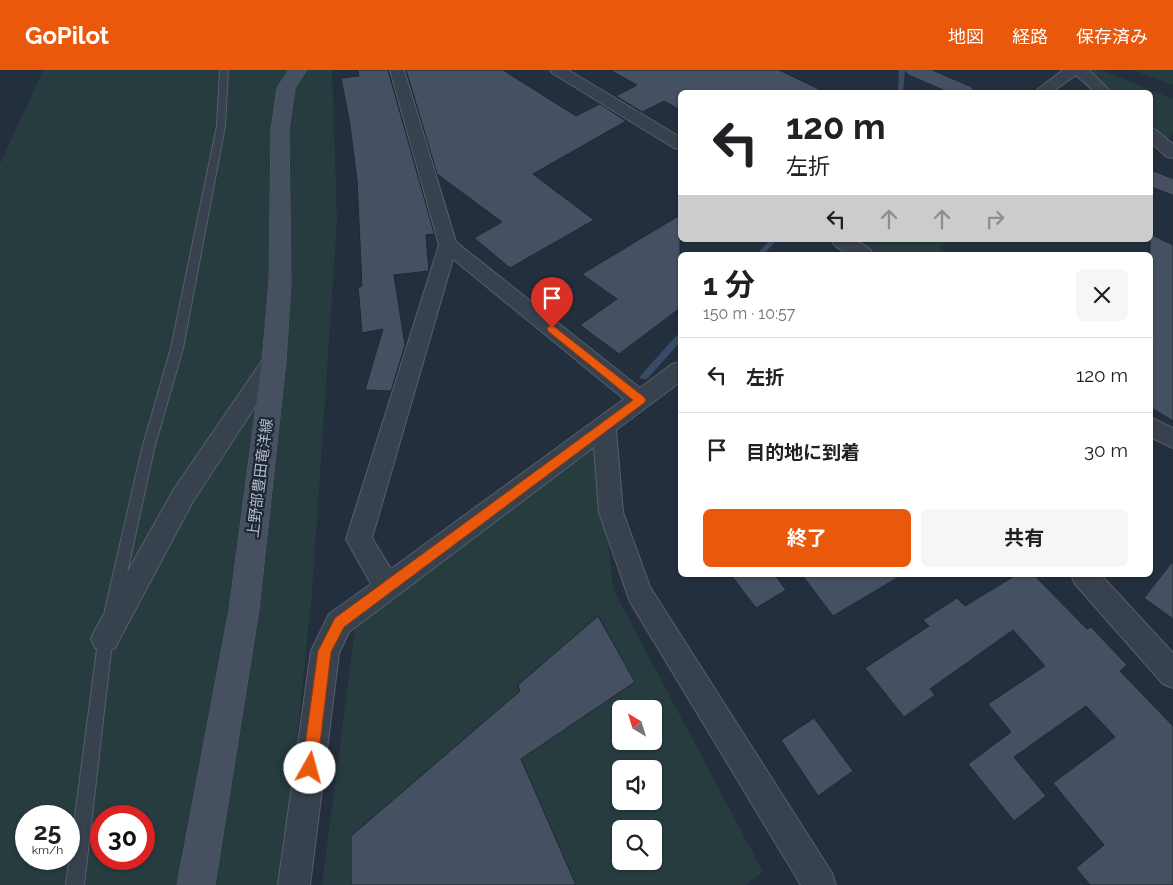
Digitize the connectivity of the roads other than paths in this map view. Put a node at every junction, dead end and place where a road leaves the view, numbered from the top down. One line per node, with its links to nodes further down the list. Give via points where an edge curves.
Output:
1 (224, 70): 27 (lane, via 221,126 177,348 148,449)
2 (298, 70): 19 (main road, 上野部豊田竜洋線, via 286,88 280,130 280,284)
3 (397, 70): 16 (street)
4 (557, 70): 12 (street)
5 (915, 70): 8 (main road)
6 (1080, 70): 10 (street)
7 (1065, 72): 9 (street)
8 (960, 90)
9 (1044, 90)
10 (1102, 90)
11 (1153, 136): 13 (street)
12 (678, 143)
13 (1173, 153)
14 (1153, 178): 15 (main road)
15 (1173, 188)
16 (448, 245): 21 (street); 26 (street, via 359,539)
17 (843, 245): 18 (street)
18 (858, 252)
19 (274, 361): 27 (street, via 183,496); 30 (main road, 上野部豊田竜洋線, via 244,610)
20 (678, 372): 21 (street)
21 (640, 400): 22 (street)
22 (604, 427): 26 (street); 32 (street, via 611,512 639,593)
23 (1153, 428): 24 (street)
24 (1173, 439)
25 (1086, 577): 28 (street)
26 (387, 587): 31 (street, via 339,623 325,651)
27 (105, 639): 29 (lane)
28 (1173, 674)
29 (75, 885)
30 (196, 885)
31 (294, 885)
32 (820, 885)

